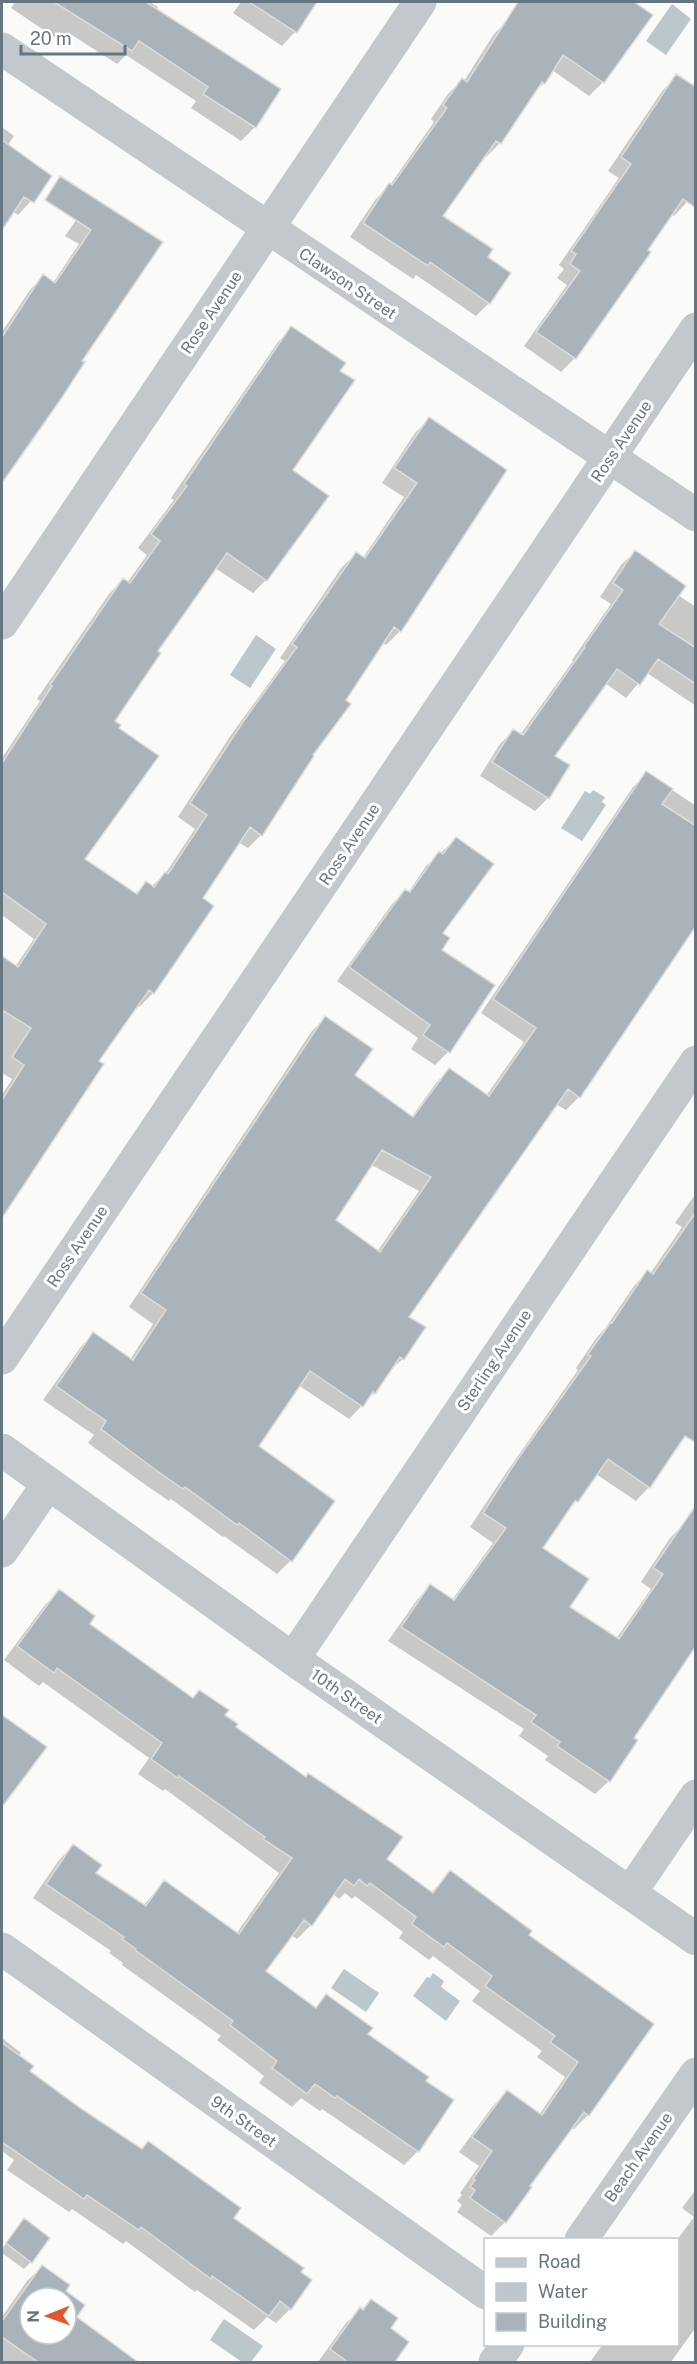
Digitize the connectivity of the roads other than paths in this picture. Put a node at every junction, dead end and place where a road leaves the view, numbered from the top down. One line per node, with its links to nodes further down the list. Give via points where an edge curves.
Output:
1 (420, 2): 3 (street, Rose Avenue)
2 (2, 49): 3 (street, Clawson Street)
3 (267, 229): 5 (street, Clawson Street); 7 (street, Rose Avenue)
4 (696, 329): 5 (street, Ross Avenue)
5 (609, 457): 6 (street, Clawson Street); 9 (street, Ross Avenue)
6 (696, 515)
7 (2, 623)
8 (696, 1062): 13 (street, Sterling Avenue)
9 (2, 1358)
10 (2, 1450): 11 (street, 10th Street)
11 (48, 1484): 12 (street); 13 (street, 10th Street)
12 (2, 1551)
13 (293, 1659): 15 (street, 10th Street)
14 (696, 1796): 15 (street)
15 (630, 1893): 16 (street, 10th Street)
16 (696, 1939)
17 (2, 1949): 20 (street, 9th Street)
18 (696, 2074): 19 (street, Beach Avenue)
19 (582, 2238)
20 (484, 2292)
21 (507, 2346): 22 (street)
22 (495, 2362)

